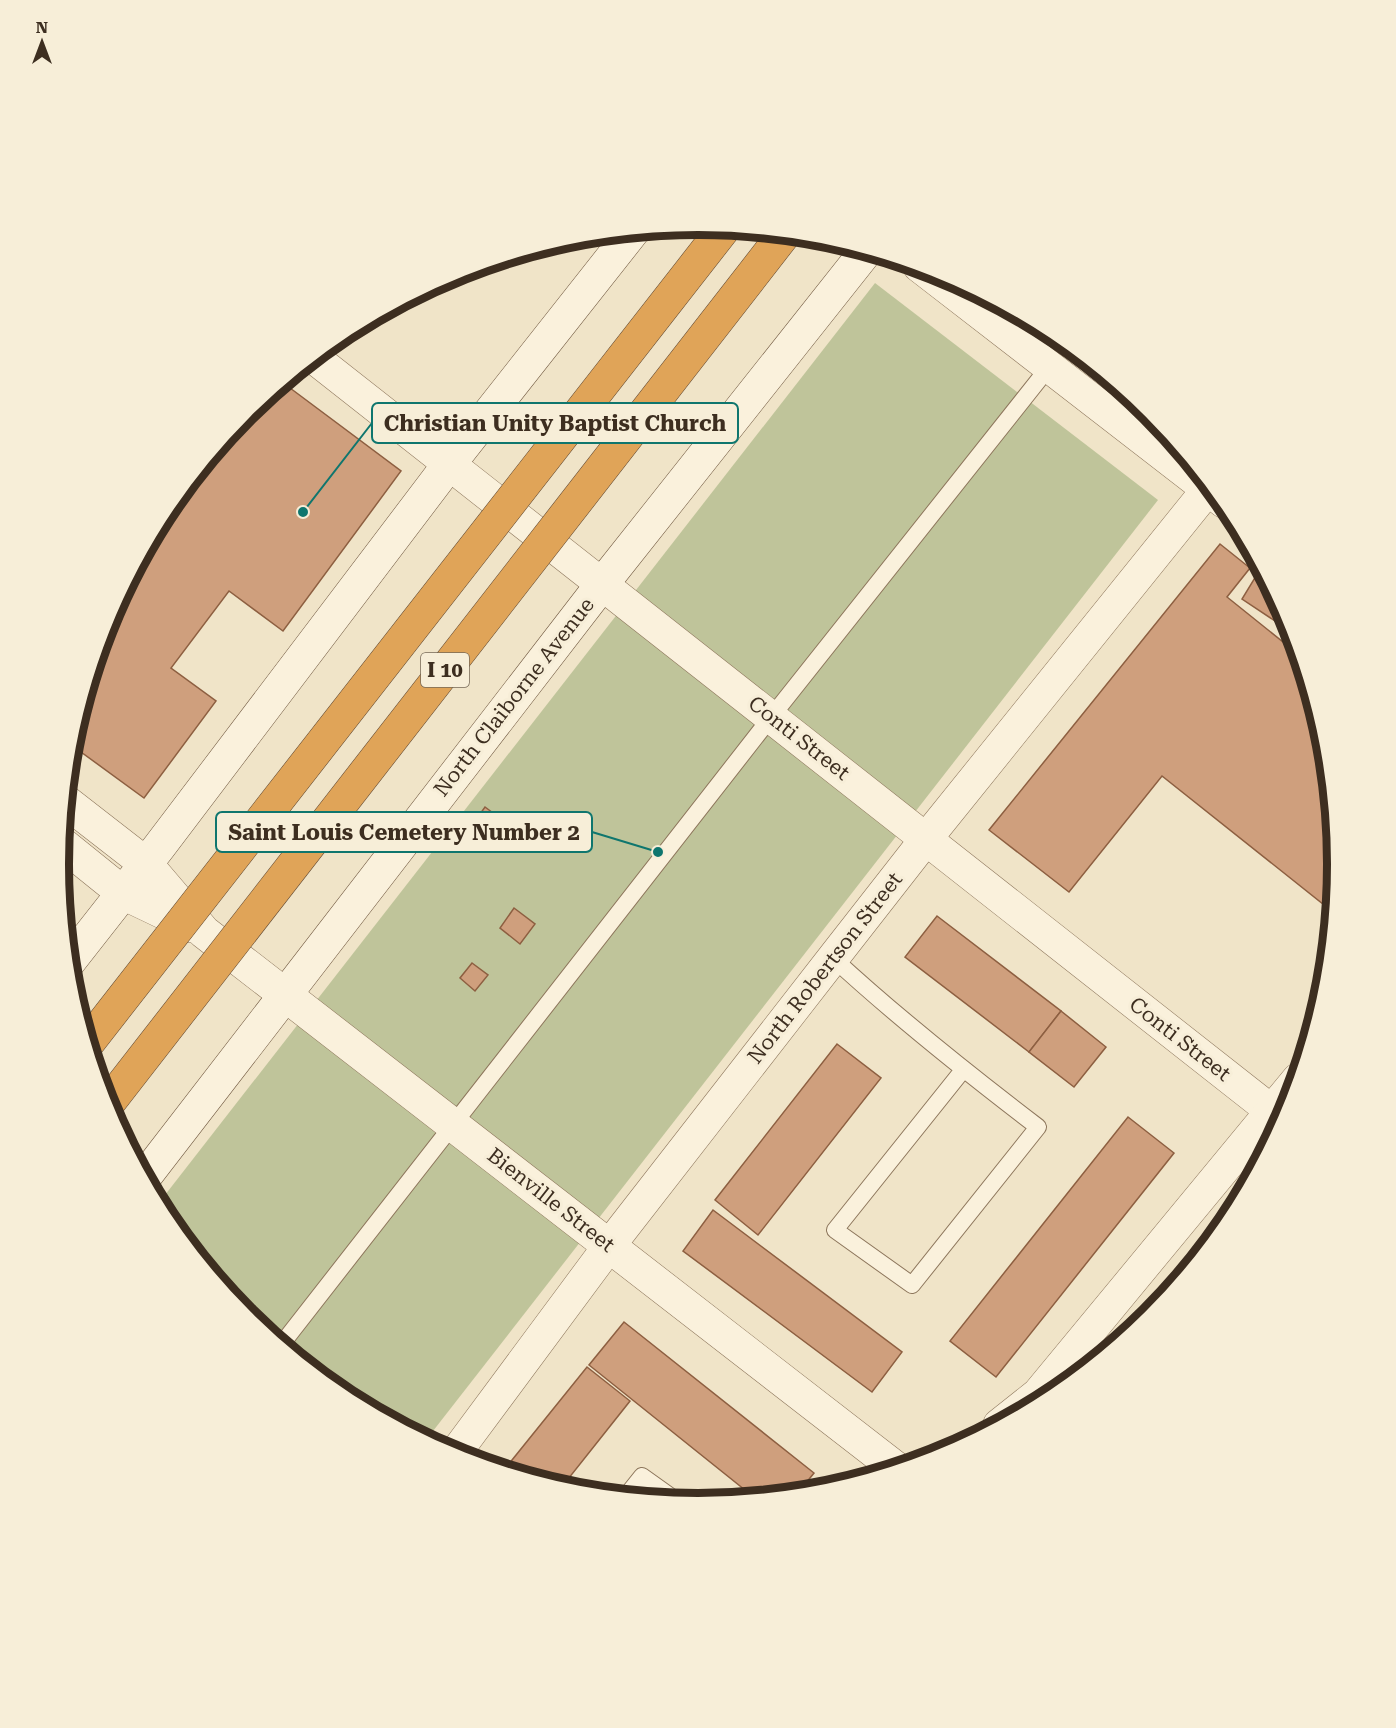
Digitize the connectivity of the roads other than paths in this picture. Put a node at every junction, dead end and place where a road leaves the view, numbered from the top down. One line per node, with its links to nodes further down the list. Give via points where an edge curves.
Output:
1 (718, 235): 22 (highway, I 10, bridge)
2 (627, 239): 8 (main road)
3 (779, 240): 24 (highway, I 10, bridge)
4 (862, 256): 11 (main road, North Claiborne Avenue)
5 (944, 285): 7 (street)
6 (319, 362): 8 (street, Conti Street)
7 (1049, 367): 9 (street); 12 (lane)
8 (450, 463): 11 (street, Conti Street); 16 (main road)
9 (1196, 480)
10 (1211, 501): 14 (street, North Robertson Street)
11 (603, 583): 12 (street, Conti Street); 21 (main road, North Claiborne Avenue)
12 (772, 717): 14 (street, Conti Street); 27 (lane)
13 (72, 806): 16 (main road, Bienville Street)
14 (926, 839): 20 (street, North Robertson Street); 25 (street, Conti Street)
15 (69, 850): 17 (main road, Bienville Street)
16 (146, 864): 17 (main road); 18 (main road, Bienville Street)
17 (123, 893): 18 (main road, Bienville Street); 19 (main road)
18 (204, 932): 21 (main road, Bienville Street)
19 (75, 954)
20 (833, 958): 23 (lane); 29 (street, North Robertson Street)
21 (285, 994): 27 (main road, Bienville Street); 28 (main road, North Claiborne Avenue)
22 (93, 1036)
23 (963, 1070): 23 (lane, via 1038,1127 912,1285 835,1230)
24 (114, 1096)
25 (1275, 1114)
26 (1270, 1124): 31 (street)
27 (453, 1125): 29 (main road, Bienville Street); 30 (lane)
28 (149, 1171)
29 (609, 1246): 32 (street, North Robertson Street); 33 (main road, Bienville Street)
30 (285, 1339)
31 (1041, 1391)
32 (460, 1446)
33 (890, 1463)
34 (631, 1489): 35 (lane, via 642,1476)
35 (665, 1492)

